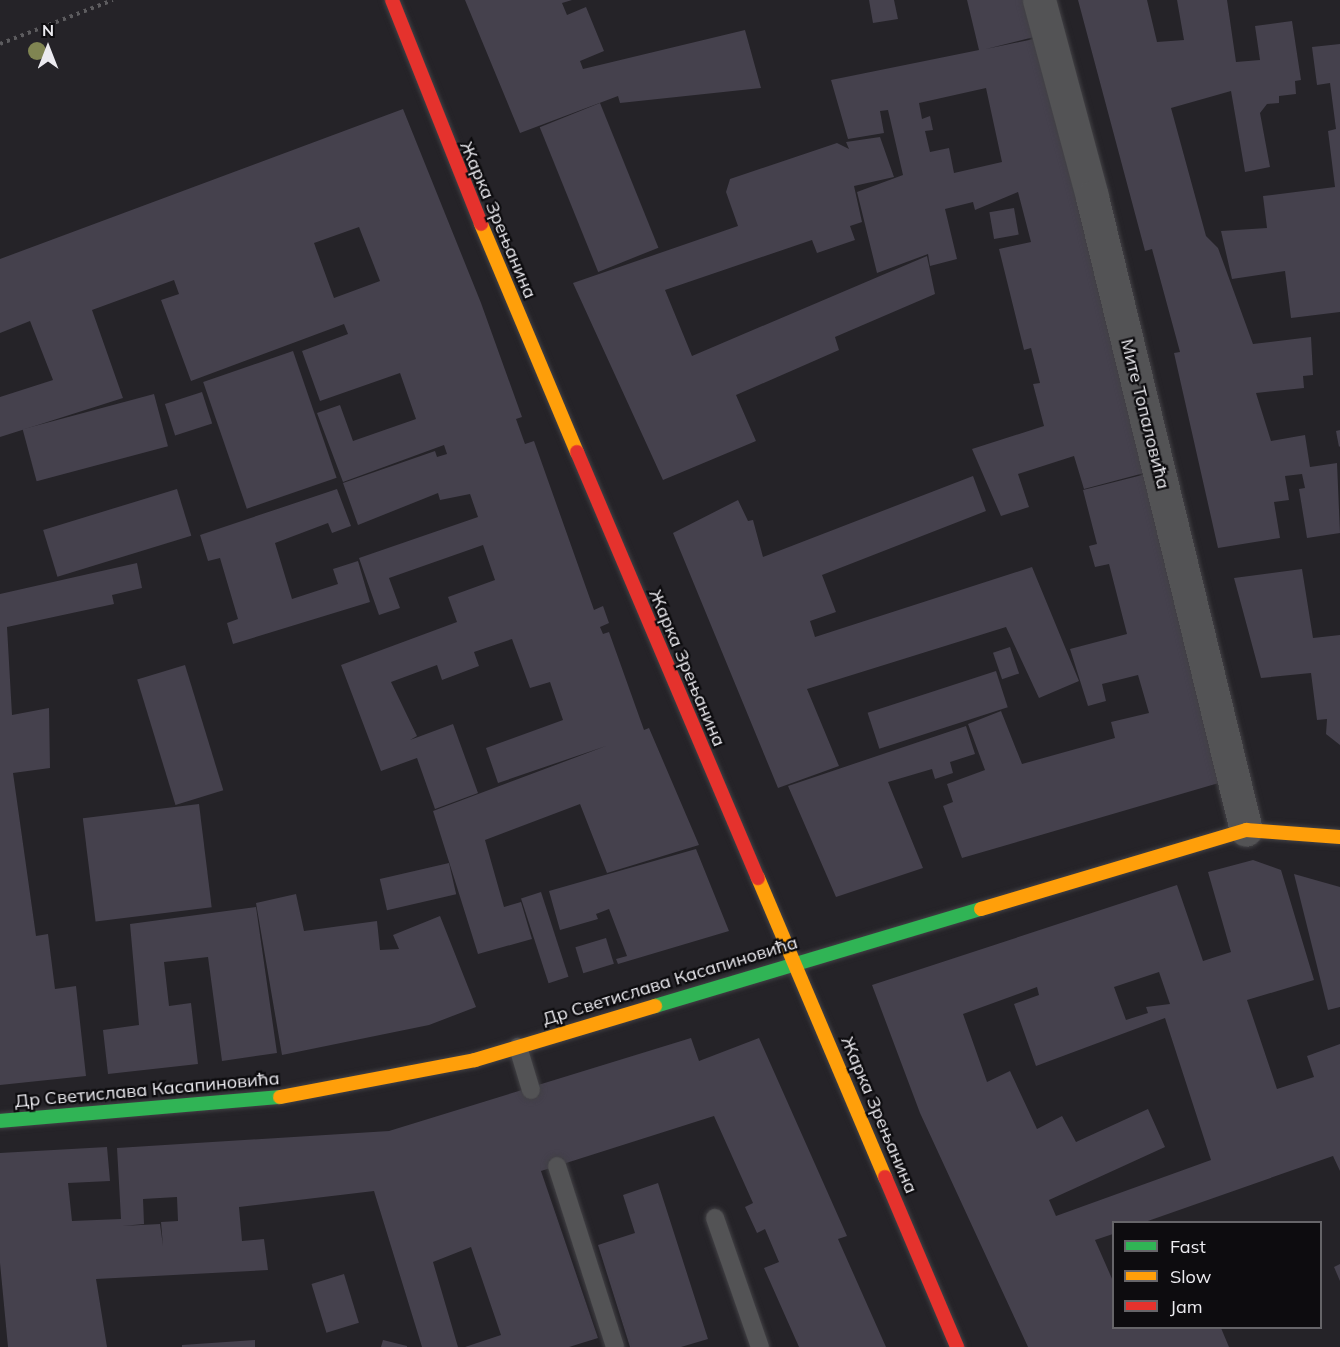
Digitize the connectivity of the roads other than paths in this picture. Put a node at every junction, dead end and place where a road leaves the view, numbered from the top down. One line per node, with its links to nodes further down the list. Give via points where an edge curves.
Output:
1 (392, 0): 5 (street, Жарка Зрењанина, via 446,143)
2 (1039, 0): 3 (street, Мите Топаловића, via 1092,197)
3 (1246, 830): 4 (street, Др Светислава Касапиновића); 5 (street, Др Светислава Касапиновића)
4 (1340, 837)
5 (794, 961): 6 (street, Др Светислава Касапиновића); 13 (street, Жарка Зрењанина)
6 (518, 1047): 7 (lane); 8 (street, Др Светислава Касапиновића, via 354,1086 242,1103)
7 (531, 1090)
8 (0, 1121)
9 (557, 1166): 11 (lane)
10 (715, 1218): 12 (lane)
11 (615, 1347)
12 (760, 1347)
13 (957, 1347)

